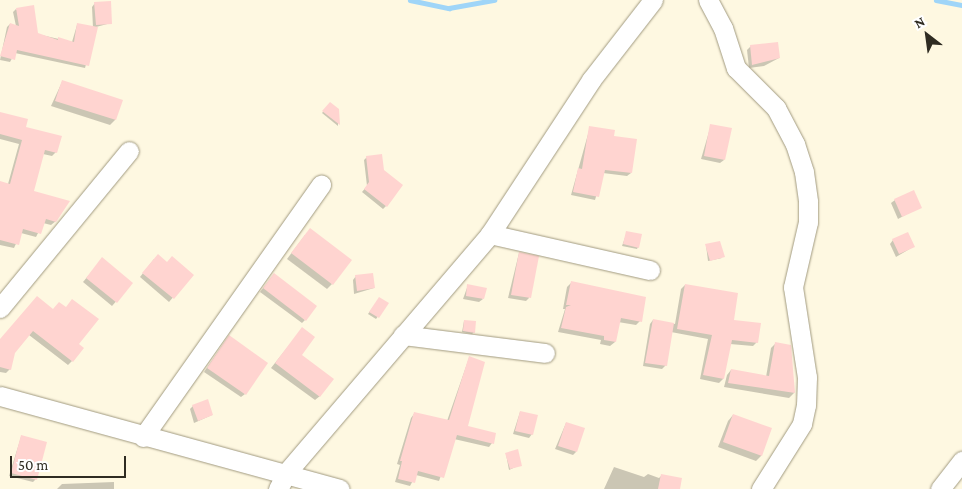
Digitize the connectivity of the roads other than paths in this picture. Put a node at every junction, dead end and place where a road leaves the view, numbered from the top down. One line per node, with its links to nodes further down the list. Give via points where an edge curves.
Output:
1 (653, 0): 5 (street, via 591,80)
2 (708, 0): 16 (street, via 723,28 736,68 776,108 795,144 804,172 808,202 808,222 793,287 807,377 806,405 802,424)
3 (129, 151): 7 (street)
4 (321, 185): 11 (street)
5 (490, 234): 6 (street); 8 (street)
6 (650, 270)
7 (0, 308)
8 (403, 335): 9 (street); 13 (street)
9 (545, 353)
10 (0, 396): 11 (street)
11 (143, 437): 13 (street)
12 (962, 461): 17 (street)
13 (287, 472): 14 (street); 15 (street)
14 (278, 489)
15 (340, 489)
16 (761, 489)
17 (940, 489)

